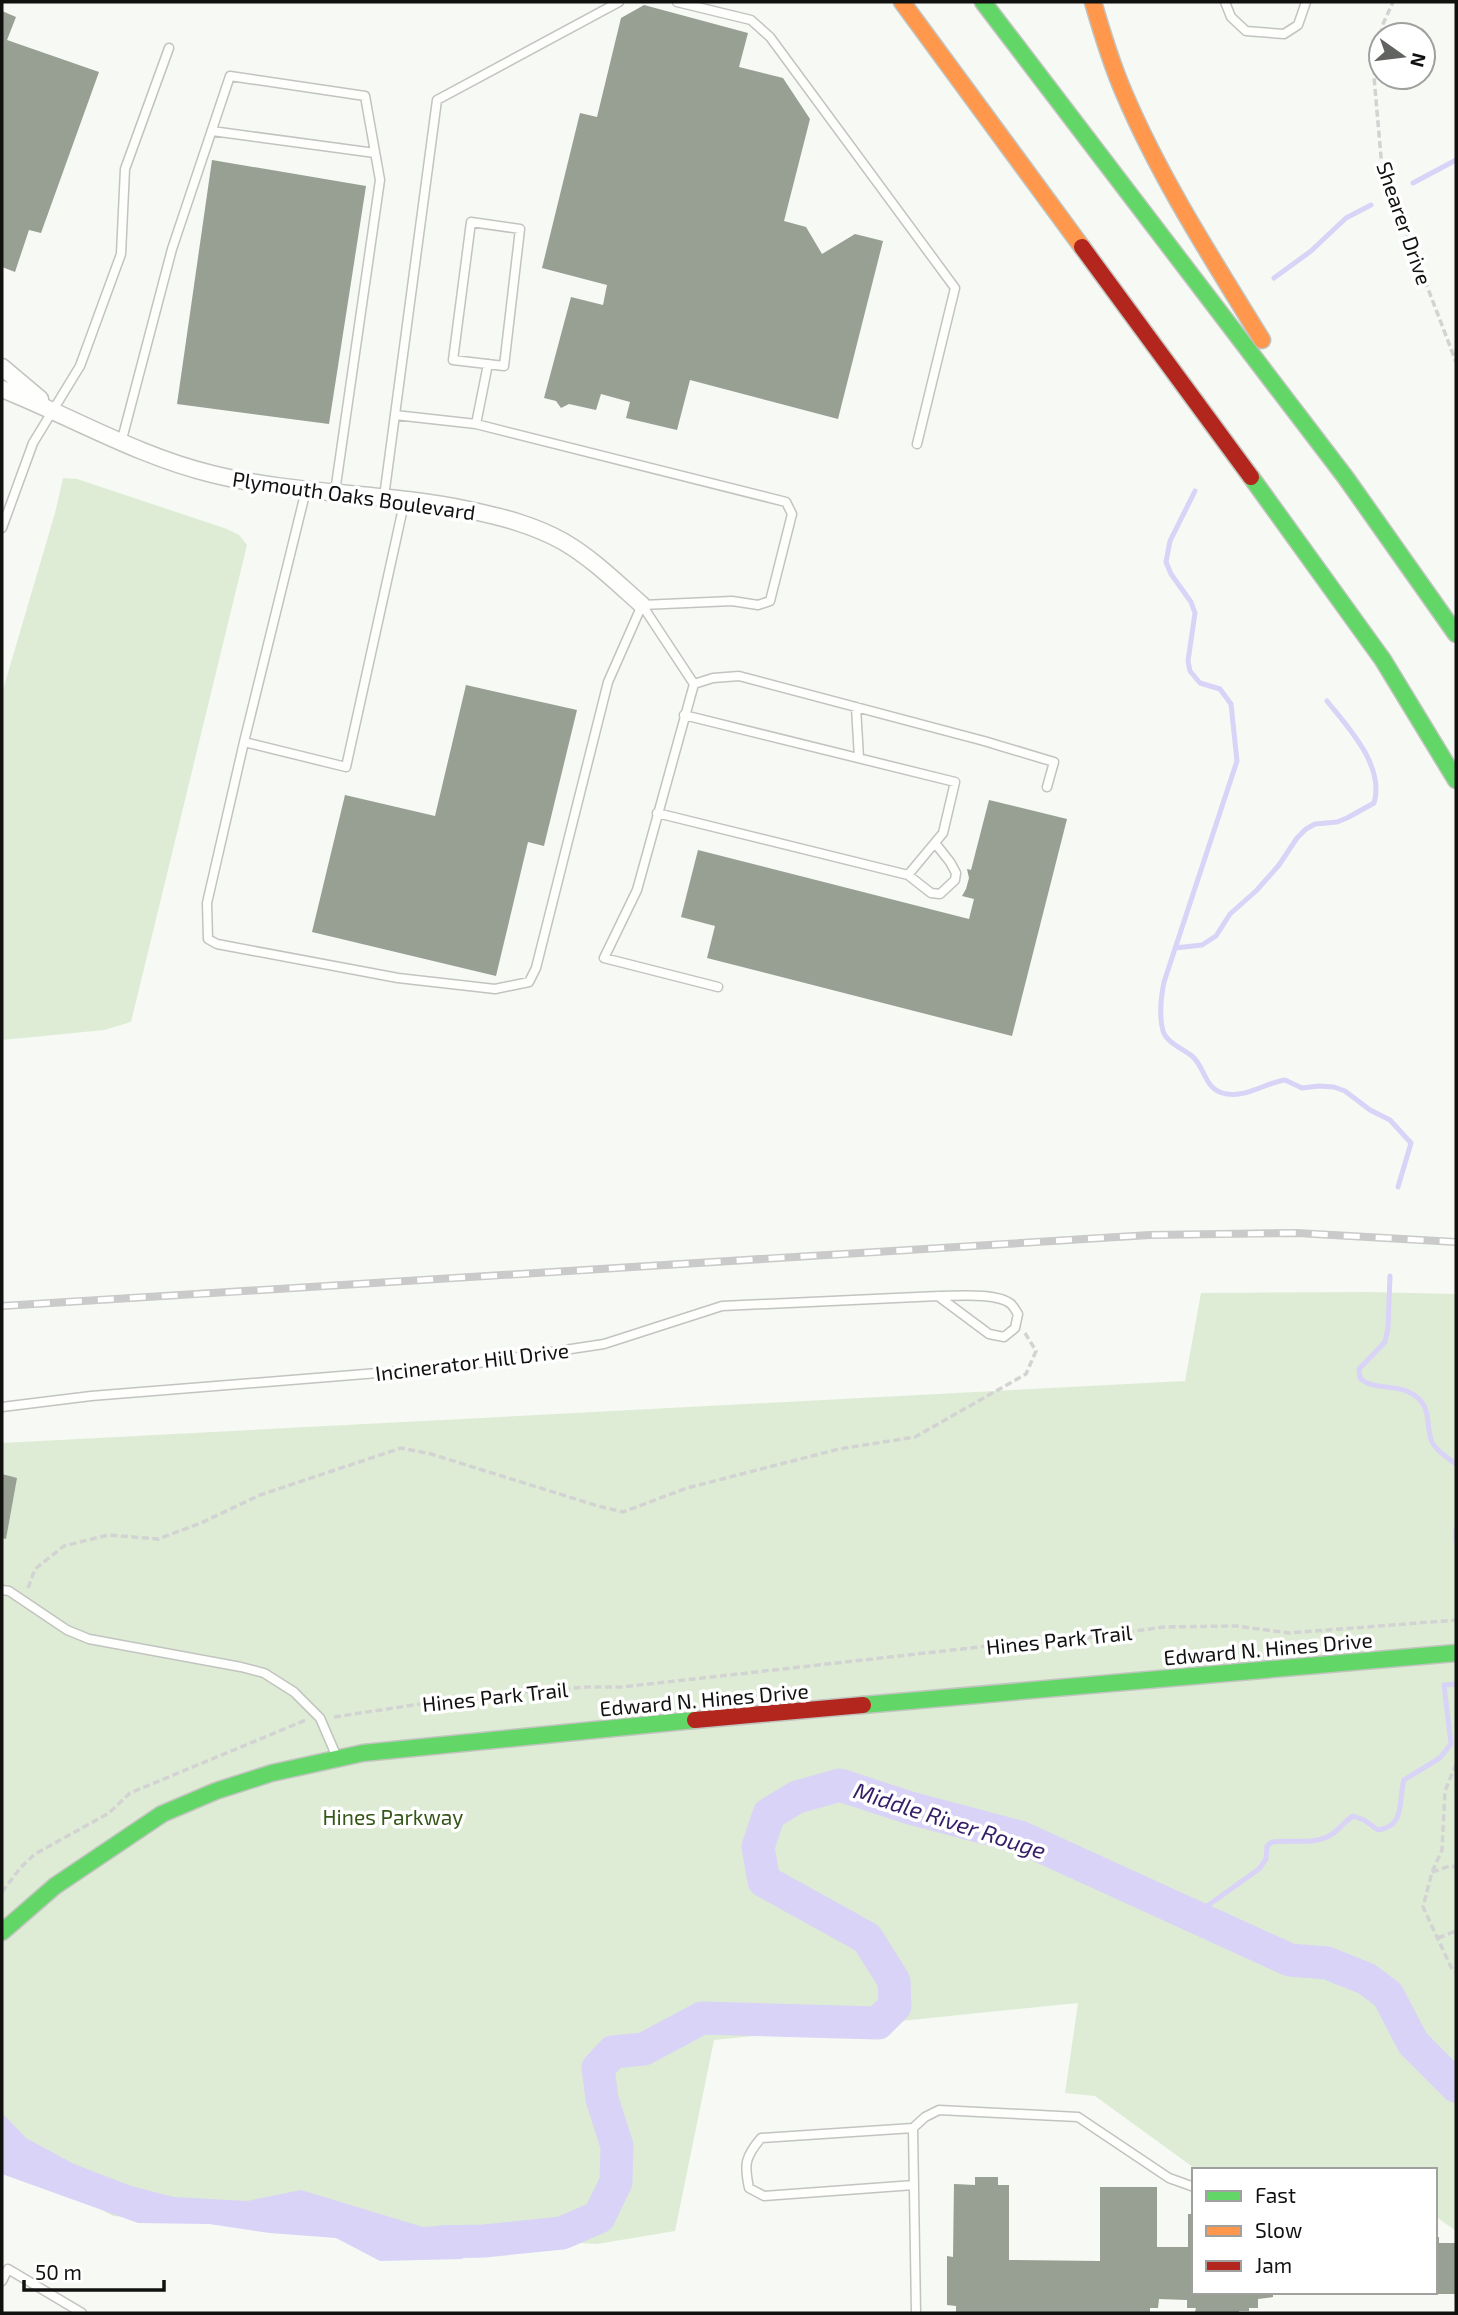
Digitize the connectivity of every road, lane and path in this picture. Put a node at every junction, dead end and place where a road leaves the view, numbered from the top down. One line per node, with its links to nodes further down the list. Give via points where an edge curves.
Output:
1 (619, 2): 19 (lane, via 437,100)
2 (677, 2): 22 (lane, via 751,20 770,37 955,288)
3 (902, 2): 36 (main road, via 1347,608)
4 (983, 2): 23 (main road)
5 (1093, 2): 23 (main road, via 1118,77 1164,180)
6 (1225, 2): 7 (lane, via 1231,17 1246,32 1284,34 1298,25)
7 (1306, 2)
8 (1393, 2): 9 (path, Shearer Drive)
9 (1384, 21)
10 (169, 48): 18 (lane, via 125,169 121,254 80,366)
11 (1375, 91): 14 (path, Shearer Drive, via 1381,157)
12 (212, 131): 13 (lane); 13 (lane, via 230,76 365,96); 21 (lane, via 172,249)
13 (375, 153): 25 (lane, via 380,180)
14 (1456, 362)
15 (488, 364): 15 (lane, via 504,366 520,229 471,222 453,360); 20 (lane)
16 (2, 367): 18 (street, Plymouth Oaks Boulevard)
17 (2, 389): 18 (street, Plymouth Oaks Boulevard)
18 (53, 409): 21 (street, Plymouth Oaks Boulevard); 28 (lane, via 33,443)
19 (395, 415): 20 (lane); 26 (lane)
20 (476, 424): 29 (lane, via 786,502 792,514 770,601 758,605 732,601)
21 (121, 443): 24 (street, Plymouth Oaks Boulevard, via 211,474)
22 (918, 444)
23 (1346, 478): 30 (main road)
24 (306, 490): 25 (street, Plymouth Oaks Boulevard); 34 (lane)
25 (335, 492): 26 (street, Plymouth Oaks Boulevard)
26 (384, 497): 27 (street, Plymouth Oaks Boulevard)
27 (405, 499): 29 (street, Plymouth Oaks Boulevard, via 531,527 564,542); 34 (lane, via 346,767)
28 (2, 528)
29 (642, 605): 31 (lane); 34 (lane, via 608,682 529,982 495,989 398,978 208,939 207,903)
30 (1456, 634)
31 (694, 684): 32 (lane, via 739,676); 33 (lane)
32 (856, 707): 35 (lane); 37 (lane, via 1054,762)
33 (684, 715): 35 (lane); 38 (lane)
34 (244, 742)
35 (859, 758): 39 (lane, via 955,782 943,833)
36 (1456, 780)
37 (1047, 787)
38 (657, 813): 40 (lane); 41 (lane, via 637,890 604,958)
39 (935, 843): 40 (lane); 40 (lane, via 956,873 949,888 931,893)
40 (908, 875)
41 (718, 988)
42 (938, 1296): 43 (lane, Incinerator Hill Drive, via 981,1295 1011,1304); 43 (lane, via 989,1334 1004,1337 1016,1328); 44 (lane, Incinerator Hill Drive, via 722,1306 604,1344 452,1367)
43 (1017, 1320): 46 (path, via 1036,1351 1026,1374 915,1437 839,1450 687,1488 623,1512 401,1448 260,1495 158,1539 108,1535 64,1546 34,1569)
44 (2, 1407)
45 (2, 1590): 46 (lane)
46 (28, 1603): 49 (lane, via 89,1639 264,1673 295,1692)
47 (1456, 1620): 49 (path, Hines Park Trail, via 1289,1633 1236,1626 1164,1627 622,1687 480,1695)
48 (1456, 1653): 50 (main road, Edward N. Hines Drive, via 593,1730)
49 (320, 1718): 50 (lane); 54 (path, Hines Park Trail, via 304,1720 130,1793 109,1813 35,1854)
50 (337, 1758): 55 (main road, Edward N. Hines Drive, via 272,1773 162,1814 55,1886)
51 (1456, 1764): 53 (path, via 1444,1791 1442,1850)
52 (1456, 1867): 53 (path)
53 (1432, 1872): 57 (path, via 1423,1907)
54 (2, 1892)
55 (2, 1931)
56 (1456, 1931): 57 (path)
57 (1437, 1938): 58 (path)
58 (1456, 1973)
59 (913, 2128): 60 (lane); 60 (lane, via 761,2138 749,2153 745,2169 749,2188 764,2196); 61 (lane, via 939,2110 1078,2116 1169,2178)
60 (914, 2185): 64 (lane)
61 (1192, 2186)
62 (2, 2280): 63 (lane, via 8,2269)
63 (82, 2313)
64 (916, 2313)

